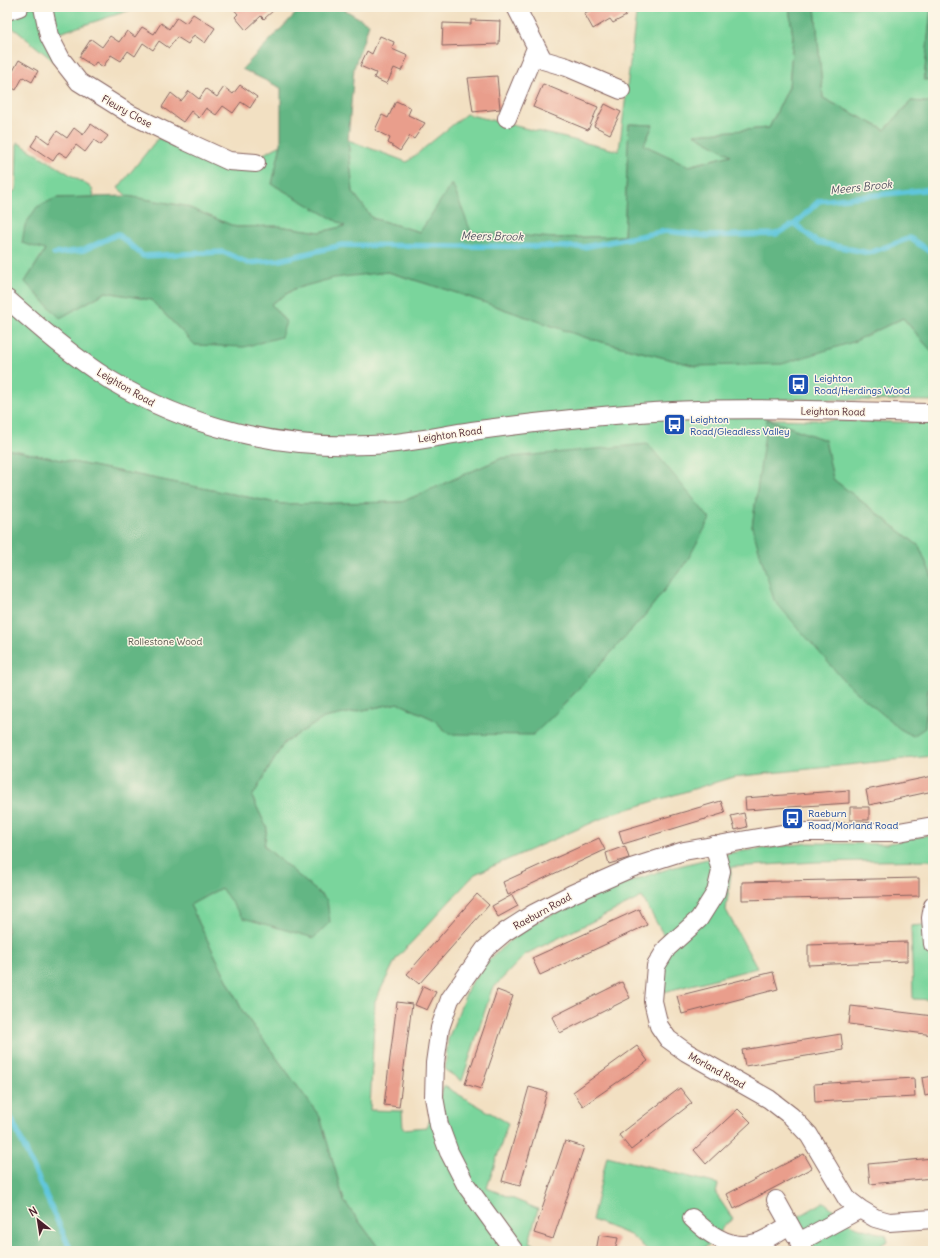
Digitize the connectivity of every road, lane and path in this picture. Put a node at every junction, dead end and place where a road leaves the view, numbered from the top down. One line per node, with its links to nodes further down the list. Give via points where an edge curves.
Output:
1 (19, 7): 4 (street)
2 (43, 7): 8 (street, Fleury Close, via 49,36 61,59 79,82 130,114 229,161)
3 (516, 7): 5 (street)
4 (7, 11)
5 (536, 48): 6 (street, via 544,60); 7 (street)
6 (621, 90)
7 (507, 118)
8 (256, 163)
9 (7, 299): 10 (street, Leighton Road, via 51,337 109,379 152,403 204,424 296,444 372,445 541,422 630,413 737,410)
10 (933, 413)
11 (933, 826): 12 (street, Raeburn Road, via 899,832 793,832)
12 (714, 845): 16 (street, Morland Road, via 721,871 716,892 699,919 667,948 656,966 653,1001 659,1026 668,1039 686,1052 769,1099 791,1116 809,1135 847,1199); 21 (street, Raeburn Road, via 684,851 631,868 533,914 485,948 450,999 440,1028 435,1063 434,1097 440,1125 449,1152 466,1185)
13 (933, 906): 14 (street)
14 (933, 944)
15 (776, 1200): 19 (street)
16 (860, 1209): 18 (street, Morland Road, via 875,1218 889,1222); 20 (street)
17 (692, 1218): 19 (street, via 716,1237 742,1245 752,1244)
18 (933, 1219)
19 (790, 1225): 20 (street)
20 (802, 1246)
21 (514, 1251)

